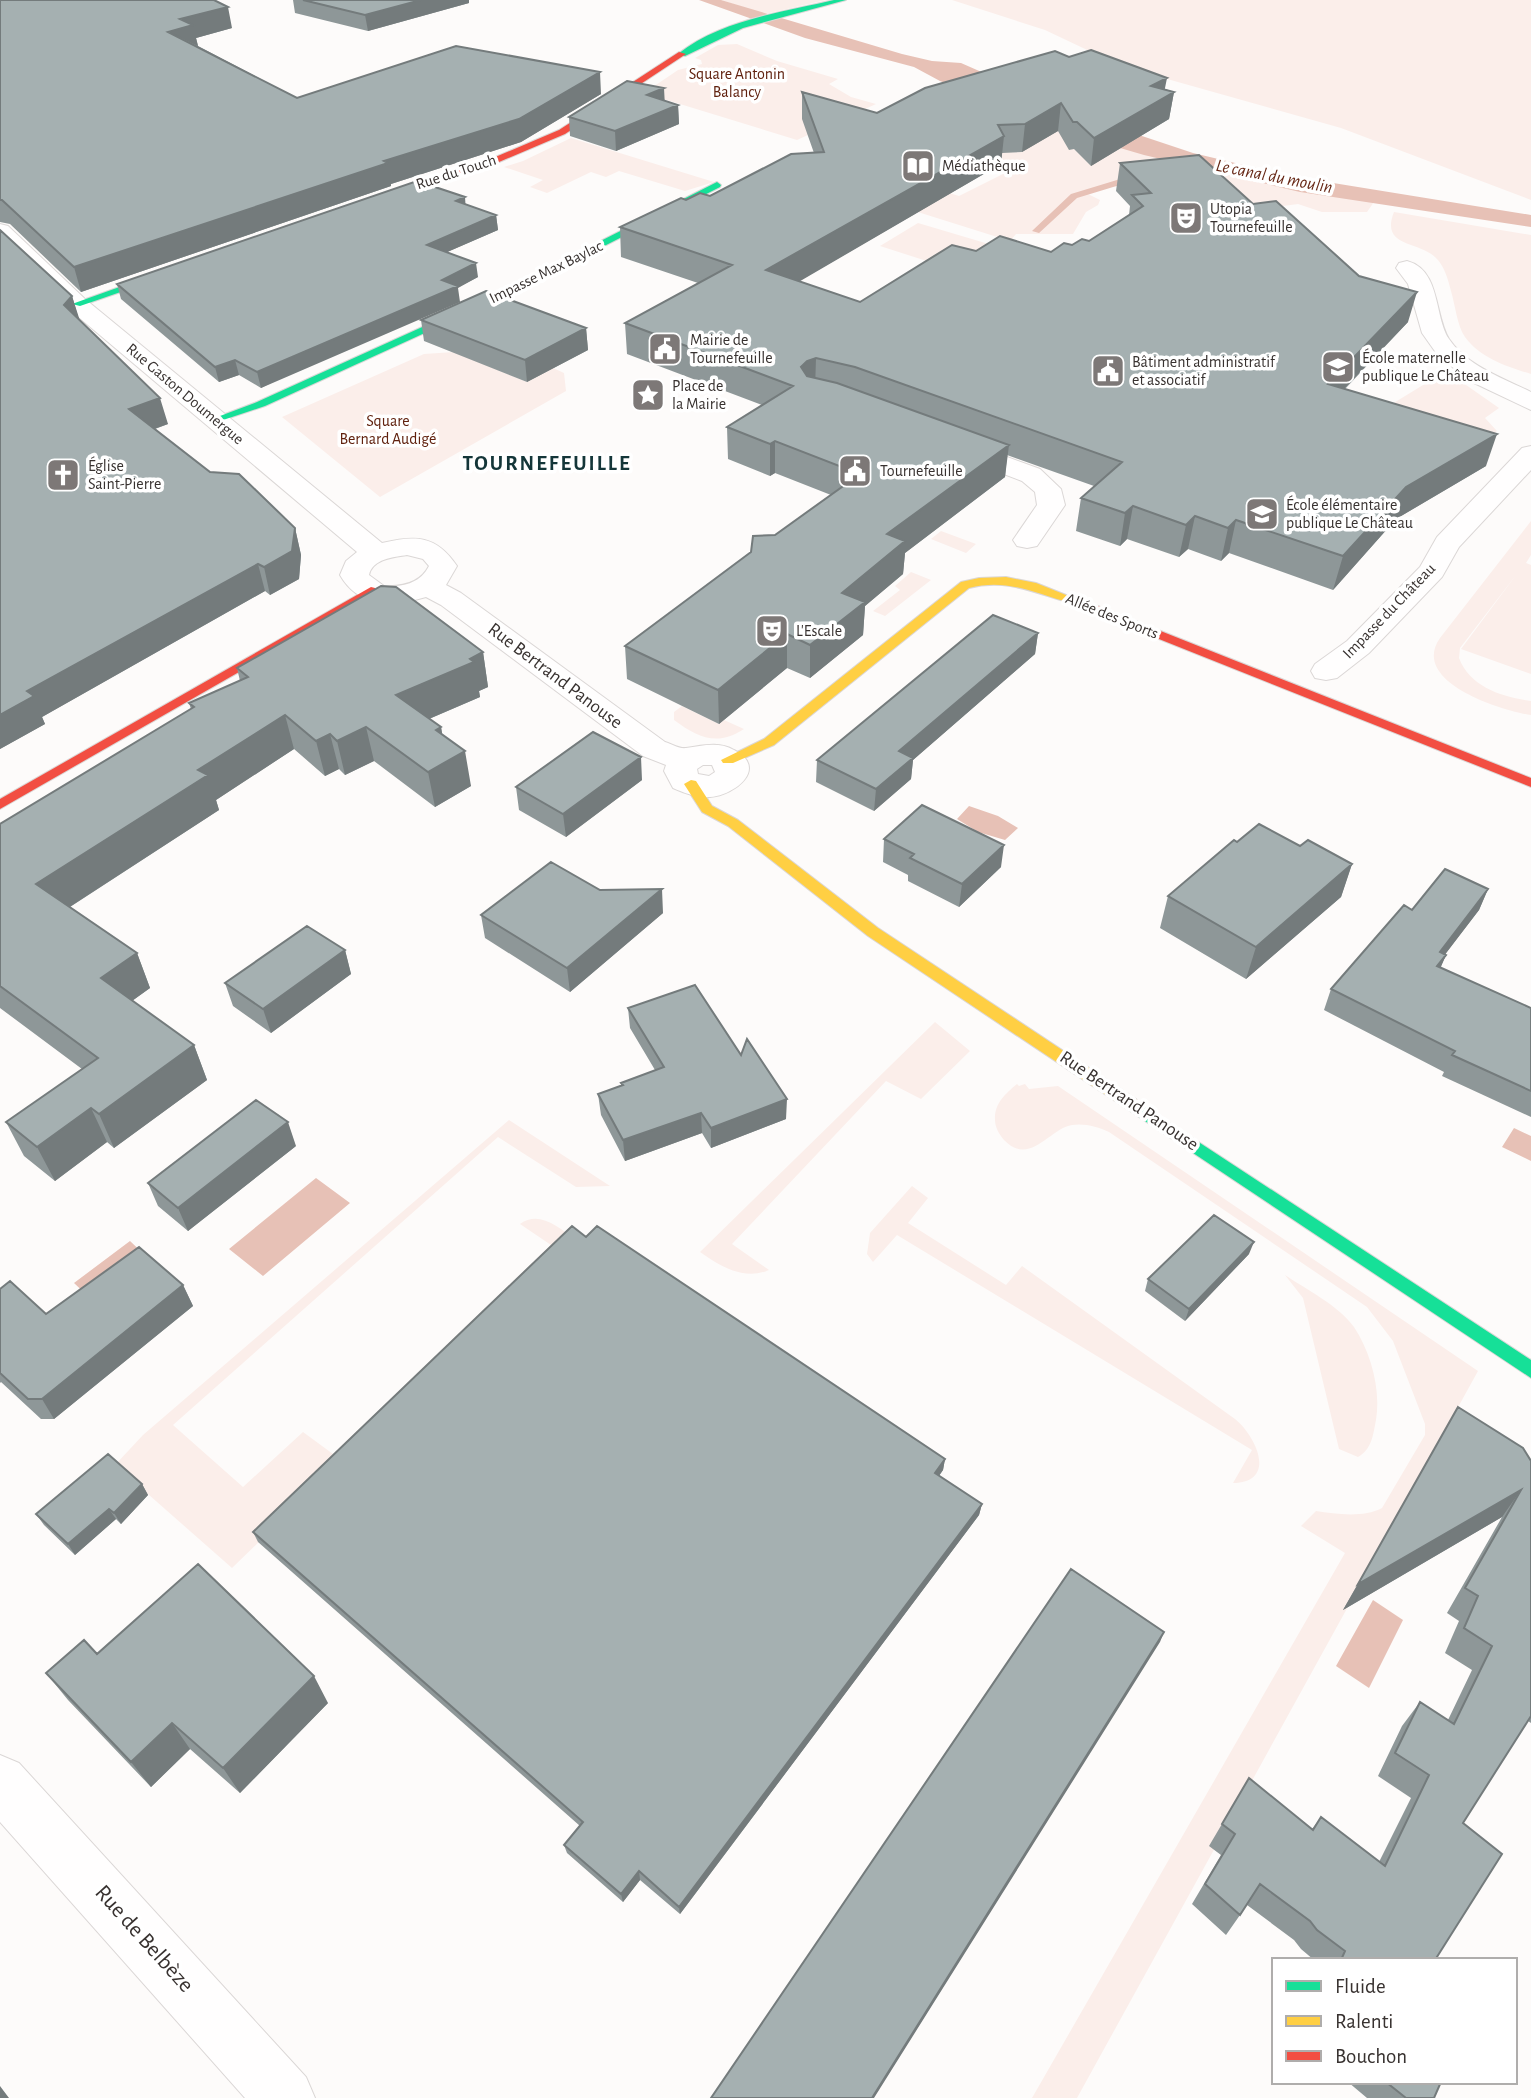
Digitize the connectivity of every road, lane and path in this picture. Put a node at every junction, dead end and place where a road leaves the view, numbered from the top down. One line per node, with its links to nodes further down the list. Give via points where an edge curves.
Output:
1 (843, 0): 3 (street, Rue du Touch, via 709,36 551,137)
2 (717, 185): 9 (street, Impasse Max Baylac, via 509,291 261,404)
3 (360, 204)
4 (5, 241): 7 (street, Rue Gaston Doumergue)
5 (182, 267): 7 (street)
6 (1407, 268): 8 (street, via 1420,282 1440,345 1463,365)
7 (77, 304): 9 (street, Rue Gaston Doumergue)
8 (1531, 402)
9 (217, 419): 13 (street, Rue Gaston Doumergue)
10 (930, 438): 12 (street, via 1022,472 1048,489 1051,505)
11 (1531, 454): 16 (street, Impasse du Château, via 1447,543 1432,571 1358,647)
12 (1027, 540)
13 (374, 552): 14 (street, via 404,546 433,553 443,566 437,580); 15 (street, via 356,572 362,586)
14 (428, 586): 15 (street, via 393,594); 18 (street, Rue Bertrand Panouse)
15 (371, 591): 20 (street)
16 (1326, 671)
17 (728, 770): 18 (street, via 707,788); 19 (street, Allée des Sports, via 965,584 994,578 1031,584); 21 (street)
18 (688, 773): 21 (street, Rue Bertrand Panouse, via 695,797 713,816)
19 (1531, 783)
20 (0, 805)
21 (733, 823): 22 (street, Rue Bertrand Panouse, via 873,932)
22 (1531, 1370)
23 (0, 1782): 24 (street, Rue de Belbèze)
24 (285, 2098)

